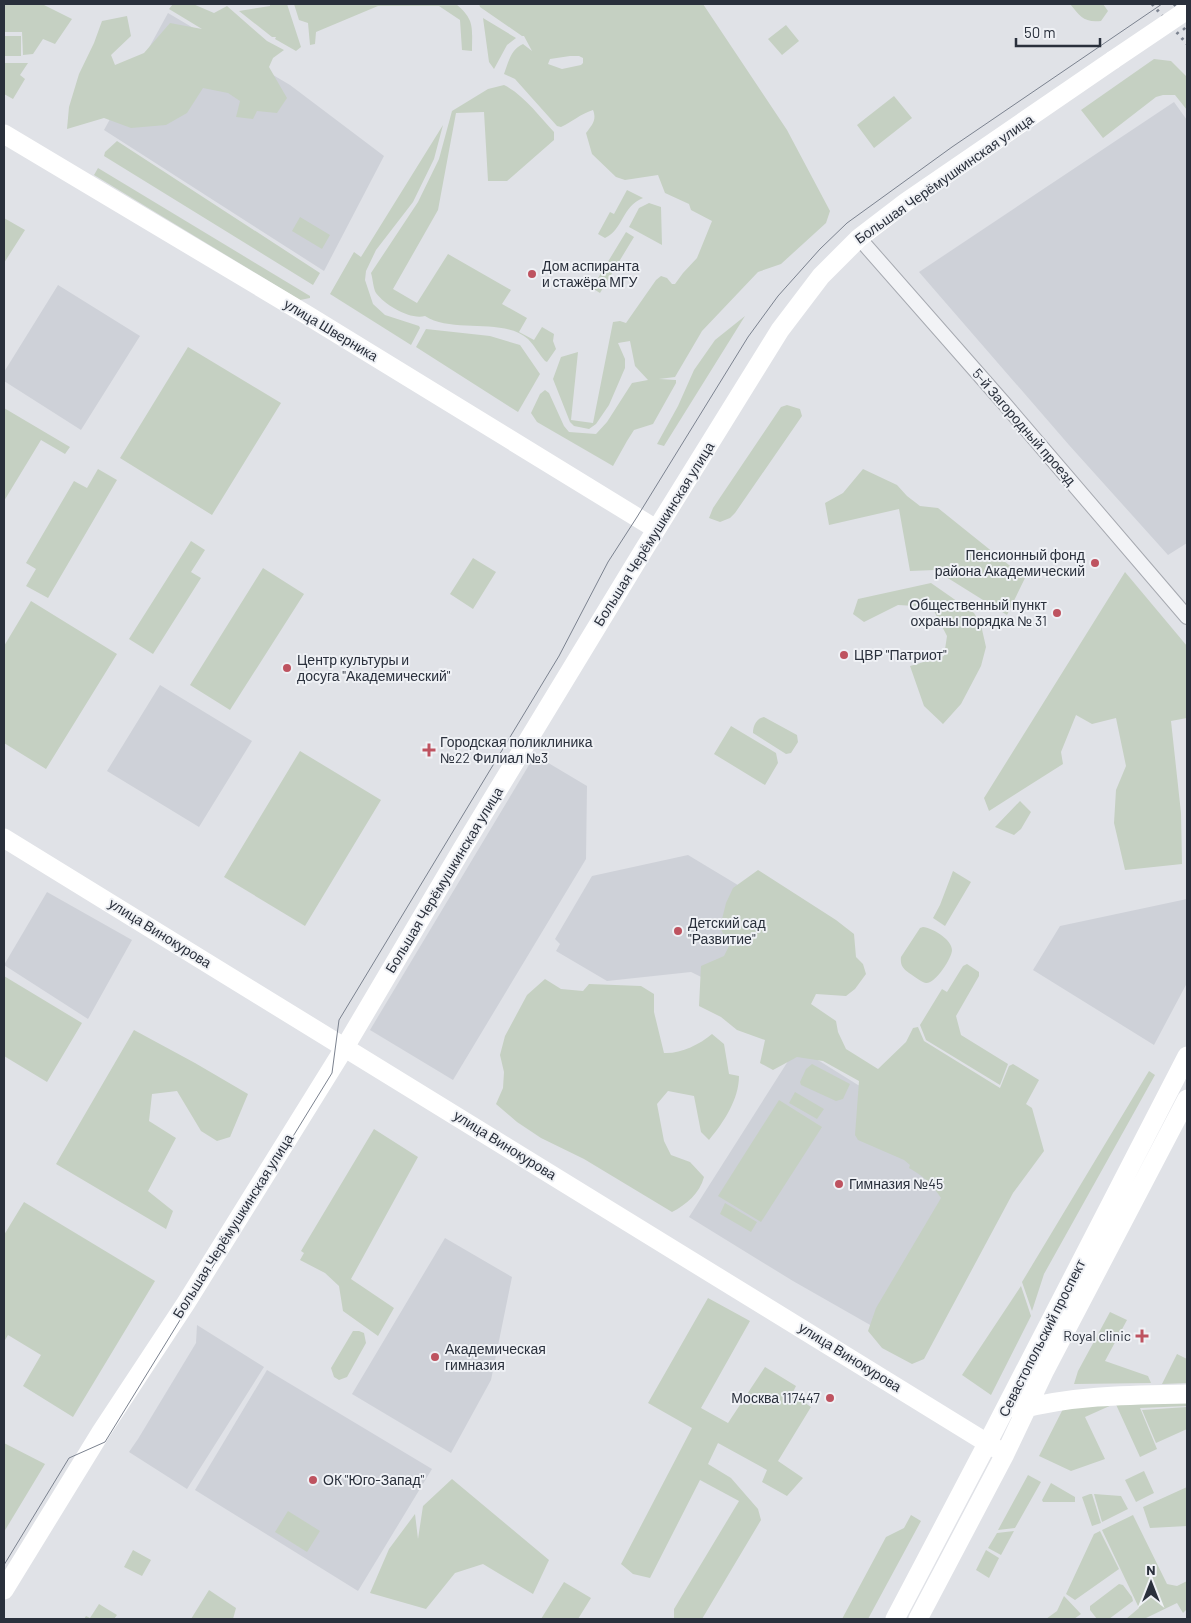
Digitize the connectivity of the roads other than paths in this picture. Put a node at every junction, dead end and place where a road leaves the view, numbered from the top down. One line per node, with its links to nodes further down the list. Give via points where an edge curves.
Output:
1 (1187, 10): 3 (main road, Большая Черёмушкинская улица, bridge, via 906,202)
2 (4, 134): 4 (main road, улица Шверника)
3 (859, 238): 4 (main road, Большая Черёмушкинская улица, via 821,276 780,330); 5 (street, 5-й Загородный проезд)
4 (656, 529): 7 (main road, Большая Черёмушкинская улица)
5 (1187, 617)
6 (4, 838): 7 (main road, улица Винокурова)
7 (345, 1047): 13 (main road, улица Винокурова); 15 (main road, Большая Черёмушкинская улица)
8 (1187, 1056): 12 (main road, Севастопольский проспект)
9 (1187, 1099): 11 (main road, Севастопольский проспект)
10 (1187, 1394): 11 (main road, via 1106,1396)
11 (1026, 1408): 12 (main road); 14 (main road, Севастопольский проспект)
12 (1002, 1414): 13 (main road, Севастопольский проспект)
13 (988, 1442): 14 (main road, улица Винокурова); 16 (main road, Севастопольский проспект)
14 (1005, 1454): 17 (main road, Севастопольский проспект)
15 (4, 1590)
16 (895, 1619)
17 (918, 1619)

